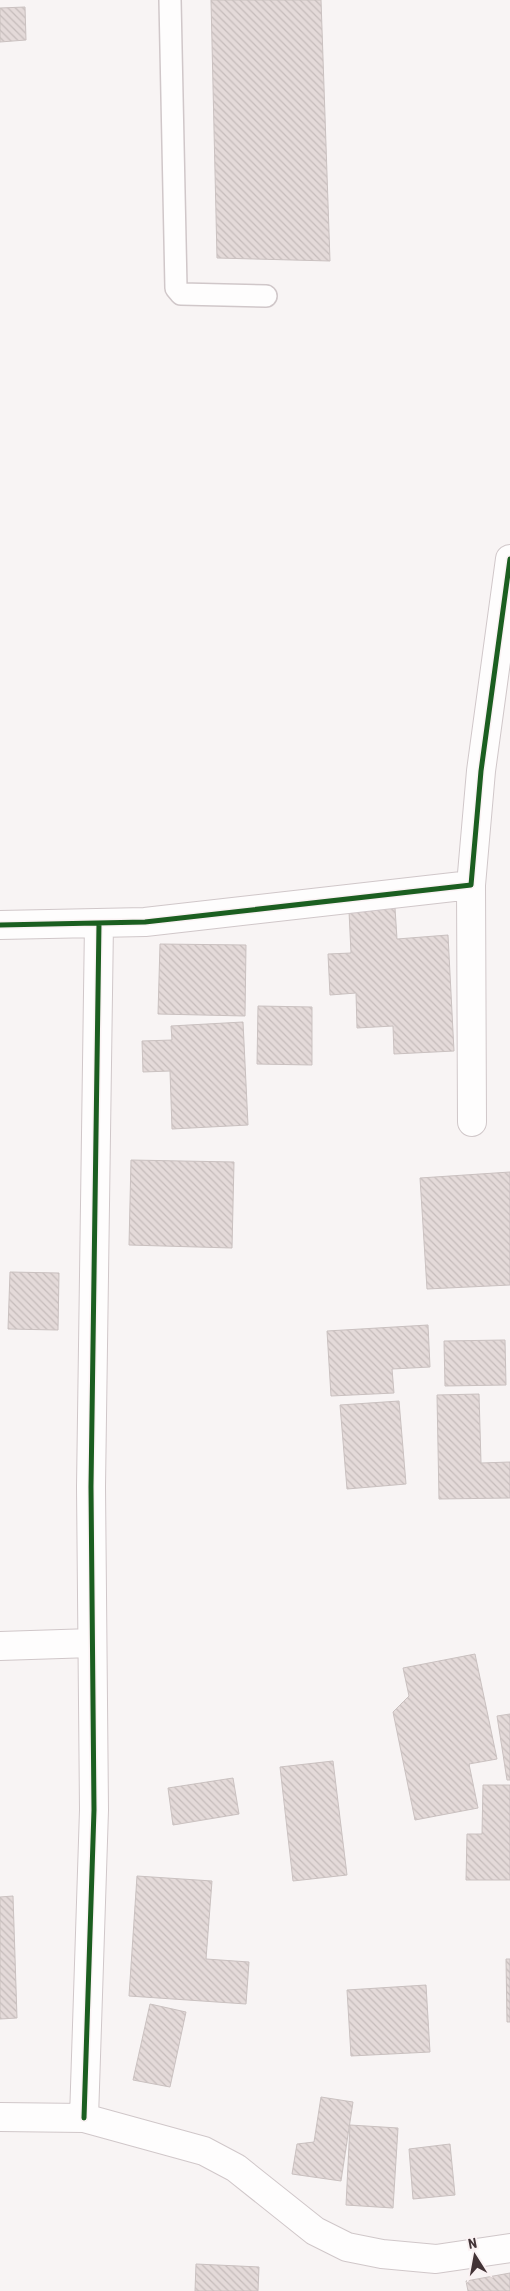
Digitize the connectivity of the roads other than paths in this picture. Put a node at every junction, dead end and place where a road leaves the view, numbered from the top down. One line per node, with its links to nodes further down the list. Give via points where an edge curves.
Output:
1 (170, 0): 2 (lane, via 176,288 181,294)
2 (266, 296)
3 (510, 559): 4 (street, via 481,771)
4 (471, 885): 5 (street, via 145,922); 7 (street)
5 (99, 923): 6 (street); 8 (street, via 92,1342)
6 (0, 925)
7 (472, 1122)
8 (92, 1643): 9 (street); 11 (street, via 94,1810)
9 (0, 1646)
10 (0, 2117): 11 (street)
11 (84, 2118): 12 (street, via 204,2151 236,2168 315,2231 347,2247 436,2259)
12 (510, 2248)

